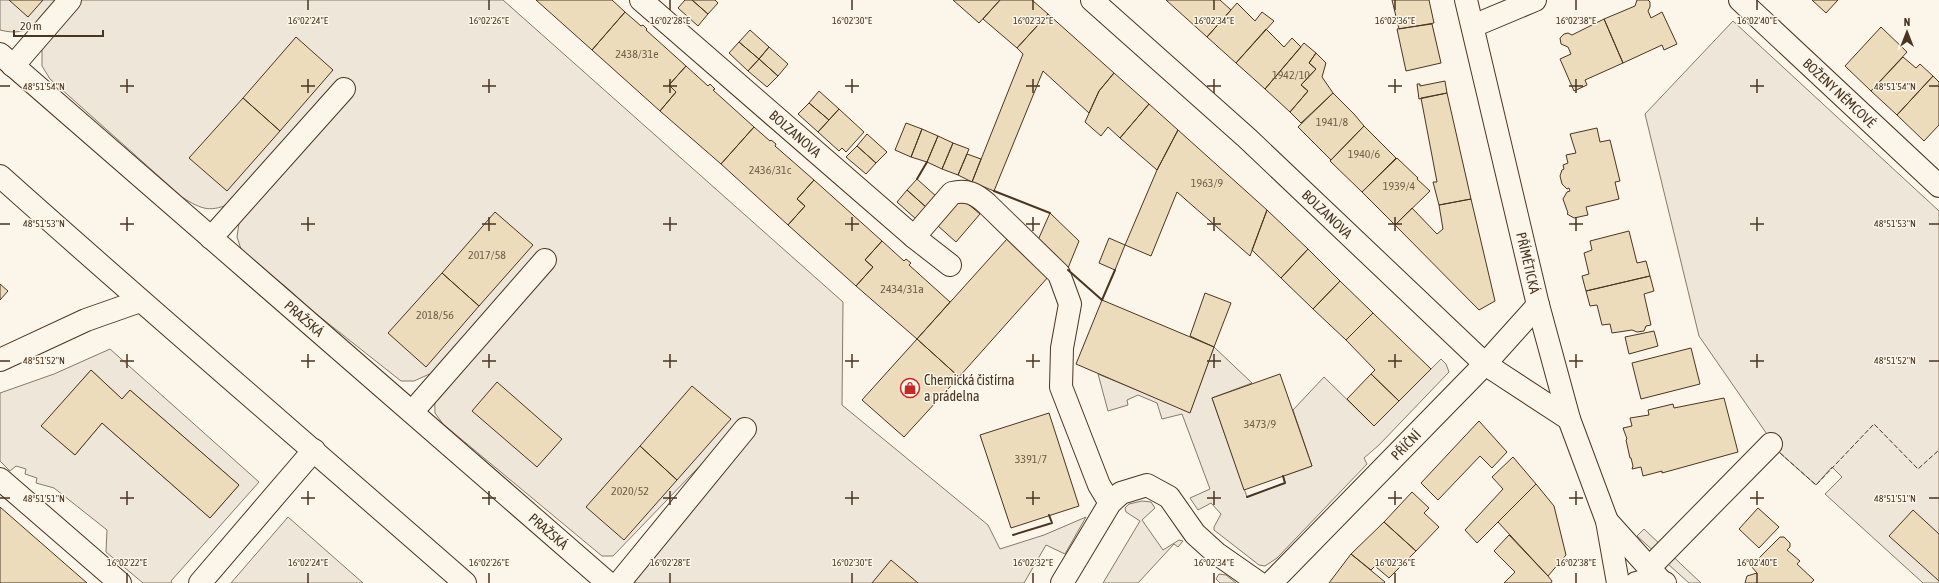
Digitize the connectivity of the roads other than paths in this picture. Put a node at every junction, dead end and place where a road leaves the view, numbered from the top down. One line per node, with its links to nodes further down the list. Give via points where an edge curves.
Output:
1 (70, 0): 8 (street)
2 (642, 0): 12 (street, BOLZANOVA)
3 (1092, 0): 19 (street, BOLZANOVA, via 1247,138)
4 (1466, 0): 7 (street, PŘÍMĚTICKÁ)
5 (1535, 0): 7 (street)
6 (1740, 0): 11 (street, BOŽENY NĚMCOVÉ)
7 (1473, 26): 17 (street, PŘÍMĚTICKÁ)
8 (6, 60): 13 (street, PRAŽSKÁ)
9 (344, 89): 13 (street)
10 (0, 176): 16 (street)
11 (1939, 186)
12 (914, 237): 15 (street, BOLZANOVA); 26 (street, via 952,193 968,191 987,204 1059,274 1070,304 1061,355 1061,387 1099,485)
13 (211, 238): 20 (street, PRAŽSKÁ)
14 (545, 260): 20 (street)
15 (950, 265)
16 (140, 301): 18 (street, via 101,315); 24 (street)
17 (1538, 305): 19 (street, PŘÍČNÍ); 21 (street, PŘÍMĚTICKÁ)
18 (0, 360)
19 (1485, 364): 21 (street, BOLZANOVA); 36 (street, PŘÍČNÍ)
20 (412, 412): 32 (street, PRAŽSKÁ)
21 (1569, 419): 27 (street, PŘÍMĚTICKÁ)
22 (745, 429): 33 (street)
23 (1771, 444): 28 (street)
24 (314, 450): 30 (street); 31 (street)
25 (0, 479): 29 (street)
26 (1110, 503): 34 (street); 35 (street, via 1121,493 1147,485 1169,497 1195,534 1216,554)
27 (1607, 521): 28 (street, PŘÍMĚTICKÁ); 37 (street, PŘÍMĚTICKÁ)
28 (1653, 579)
29 (120, 583)
30 (200, 583)
31 (465, 583)
32 (608, 583)
33 (619, 583)
34 (1062, 583)
35 (1259, 583)
36 (1271, 583)
37 (1618, 583)

